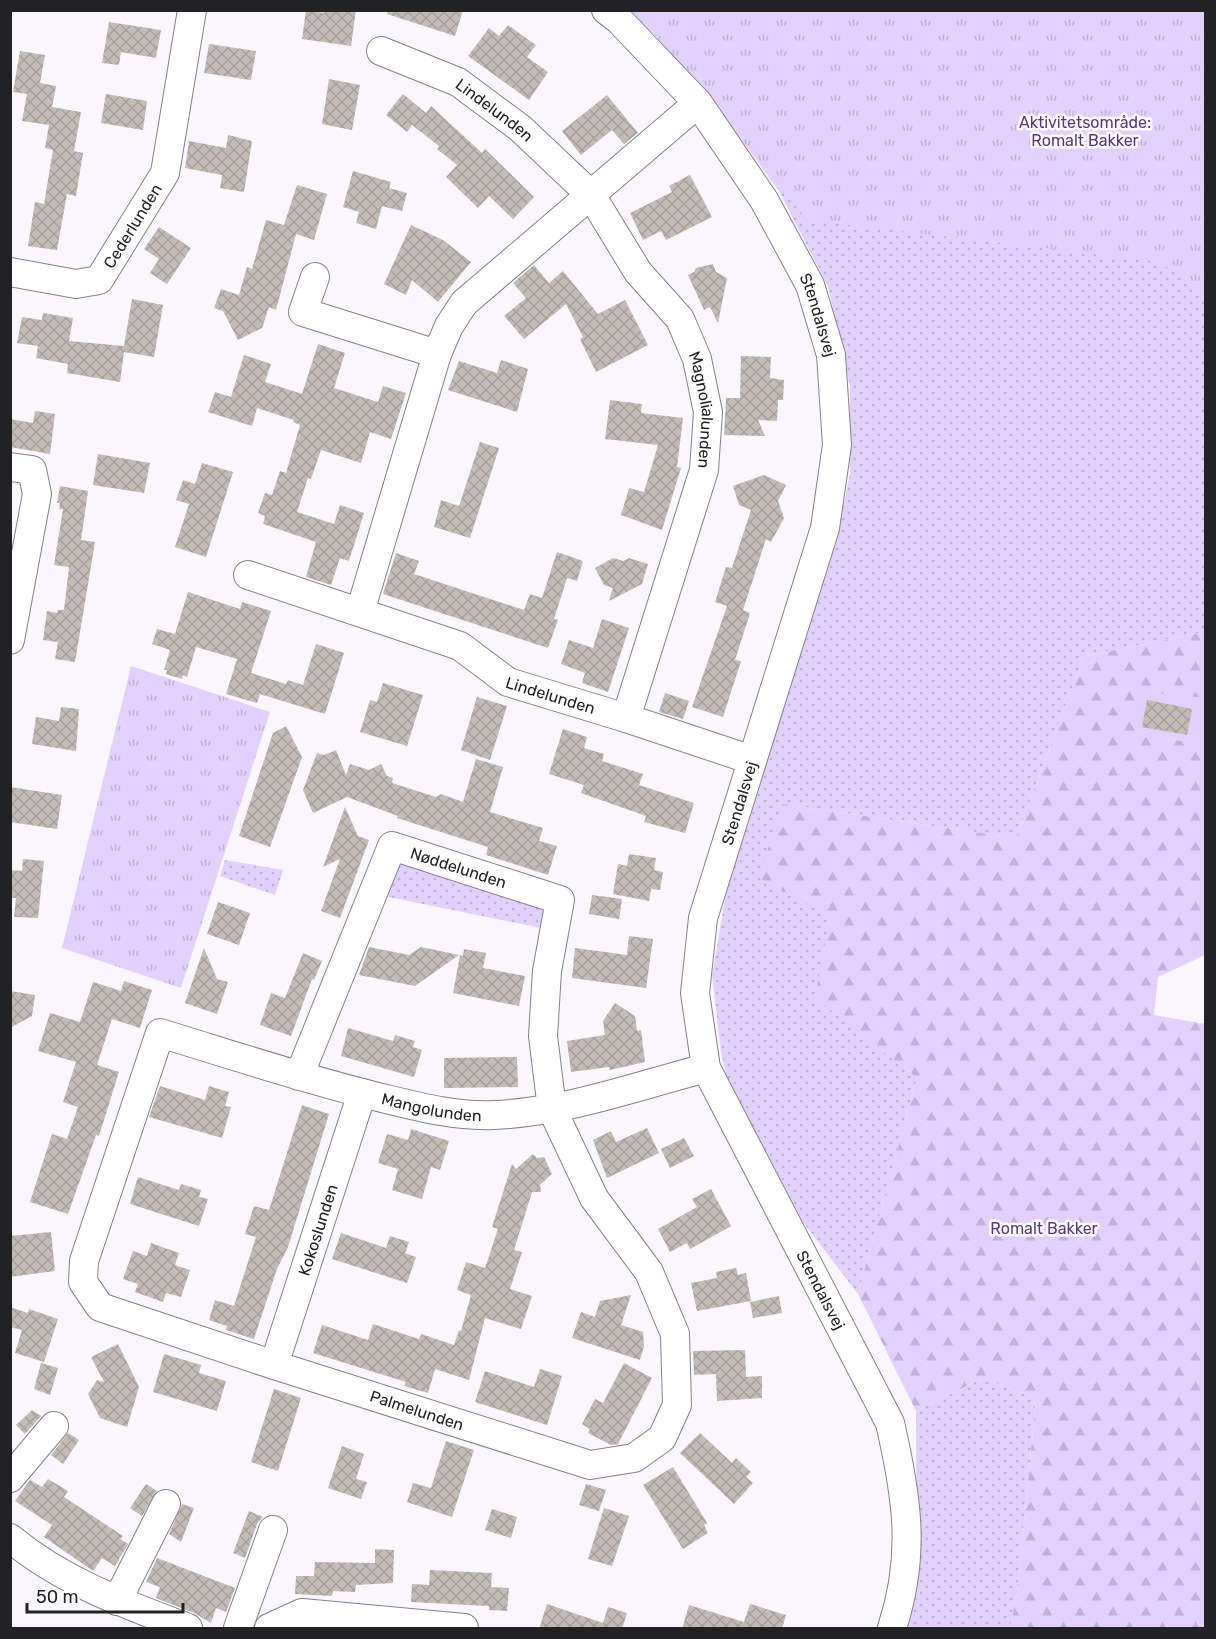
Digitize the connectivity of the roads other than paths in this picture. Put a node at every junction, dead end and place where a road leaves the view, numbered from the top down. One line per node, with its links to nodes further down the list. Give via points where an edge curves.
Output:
1 (192, 10): 6 (street, Cederlunden, via 165,173 99,280 76,284)
2 (606, 10): 4 (street, Stendalsvej)
3 (381, 51): 5 (street, Lindelunden, via 458,82 520,128)
4 (698, 103): 5 (street); 14 (street, Stendalsvej, via 764,200 810,285 831,354 837,445 825,528)
5 (591, 195): 8 (street, via 464,303 448,326); 13 (street, Magnolialunden, via 638,272 680,319 697,359 708,412 704,470)
6 (10, 272)
7 (315, 276): 8 (street, via 303,312)
8 (437, 354): 11 (street)
9 (10, 467): 12 (street, via 32,470 37,494)
10 (248, 575): 11 (street, Lindelunden)
11 (360, 612): 13 (street, Lindelunden, via 460,646 507,682)
12 (10, 640)
13 (626, 717): 14 (street, Lindelunden)
14 (752, 760): 16 (street, Stendalsvej, via 703,918 695,993)
15 (160, 1033): 17 (street, Mangolunden); 20 (street, Palmelunden, via 84,1261 83,1282 100,1306)
16 (706, 1068): 19 (street, Mangolunden); 32 (street, Stendalsvej, via 890,1423 904,1482 909,1545)
17 (299, 1076): 18 (street, Mangolunden); 19 (street, Nøddelunden, via 392,846 560,900 547,971 543,1036)
18 (362, 1093): 19 (street, Mangolunden, via 432,1110 492,1116); 20 (street, Kokoslunden)
19 (552, 1109): 20 (street, Palmelunden, via 594,1198 649,1272 675,1334 676,1405 663,1438 634,1458 590,1465)
20 (274, 1365)
21 (54, 1426): 22 (street)
22 (10, 1478)
23 (166, 1504): 26 (street)
24 (273, 1530): 29 (street)
25 (10, 1538): 26 (street, via 94,1592)
26 (117, 1601): 28 (street)
27 (420, 1626): 30 (street, via 302,1613); 31 (street)
28 (188, 1629)
29 (238, 1629)
30 (269, 1629)
31 (464, 1629)
32 (892, 1629)

